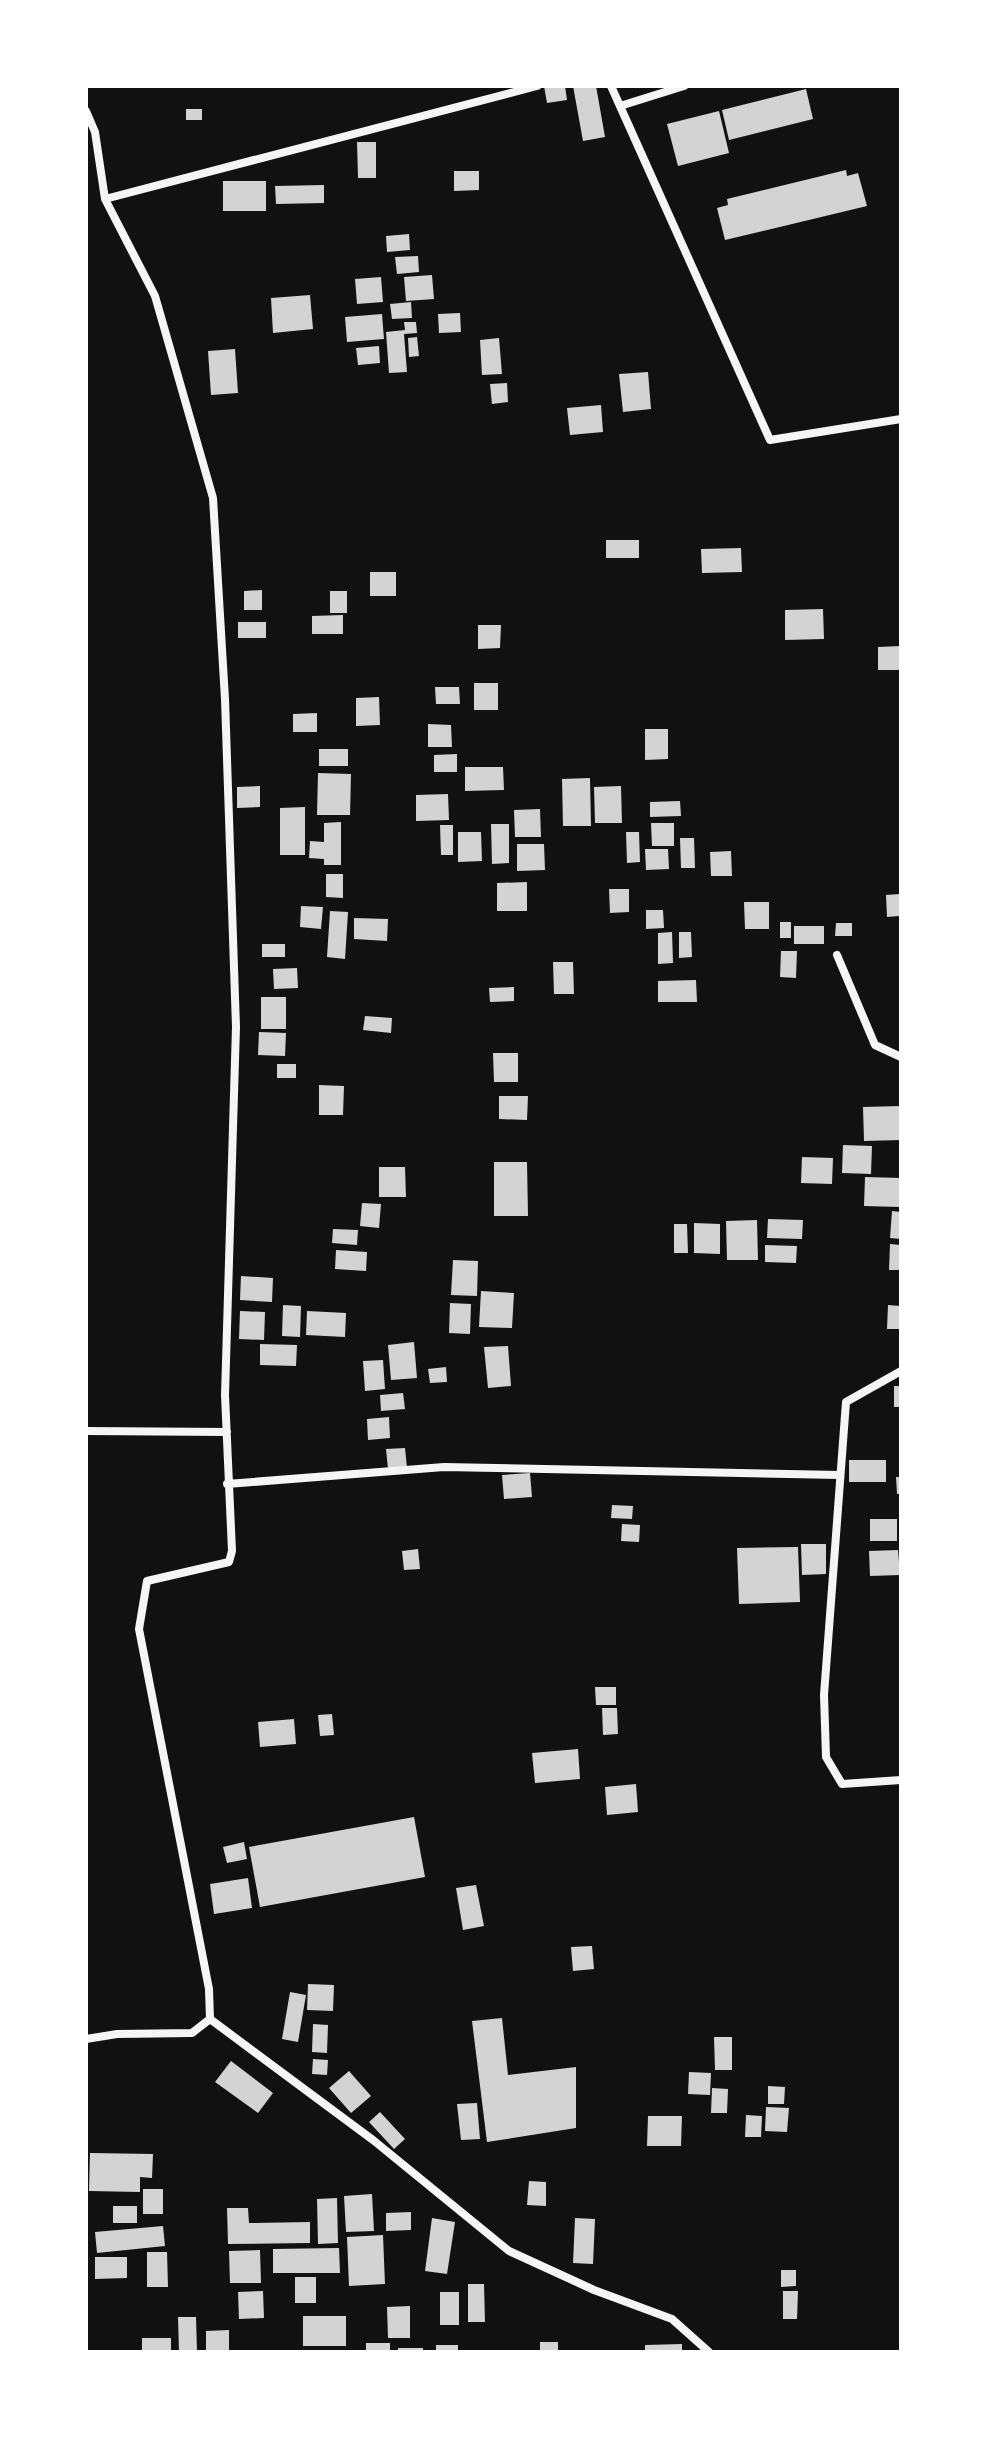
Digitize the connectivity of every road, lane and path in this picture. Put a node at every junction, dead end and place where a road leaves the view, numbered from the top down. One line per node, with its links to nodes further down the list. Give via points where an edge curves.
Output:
1 (537, 86): 6 (street)
2 (611, 86): 4 (street)
3 (684, 86): 4 (street)
4 (620, 106): 7 (street, via 770,440)
5 (86, 111): 6 (street, via 95,132)
6 (105, 199): 12 (street, via 155,296 213,498 236,1027)
7 (901, 419)
8 (837, 955): 9 (street, via 875,1045)
9 (901, 1057)
10 (901, 1371): 13 (street, via 846,1402)
11 (86, 1431): 12 (street)
12 (227, 1432): 14 (street)
13 (840, 1475): 14 (street, via 444,1467); 15 (street, via 824,1695 826,1757 842,1784)
14 (227, 1484): 16 (street, via 229,1562 147,1581 139,1629 209,1989)
15 (901, 1780)
16 (210, 2019): 17 (street, via 192,2033); 18 (street, via 373,2140 509,2251 672,2319)
17 (86, 2039)
18 (709, 2352)

